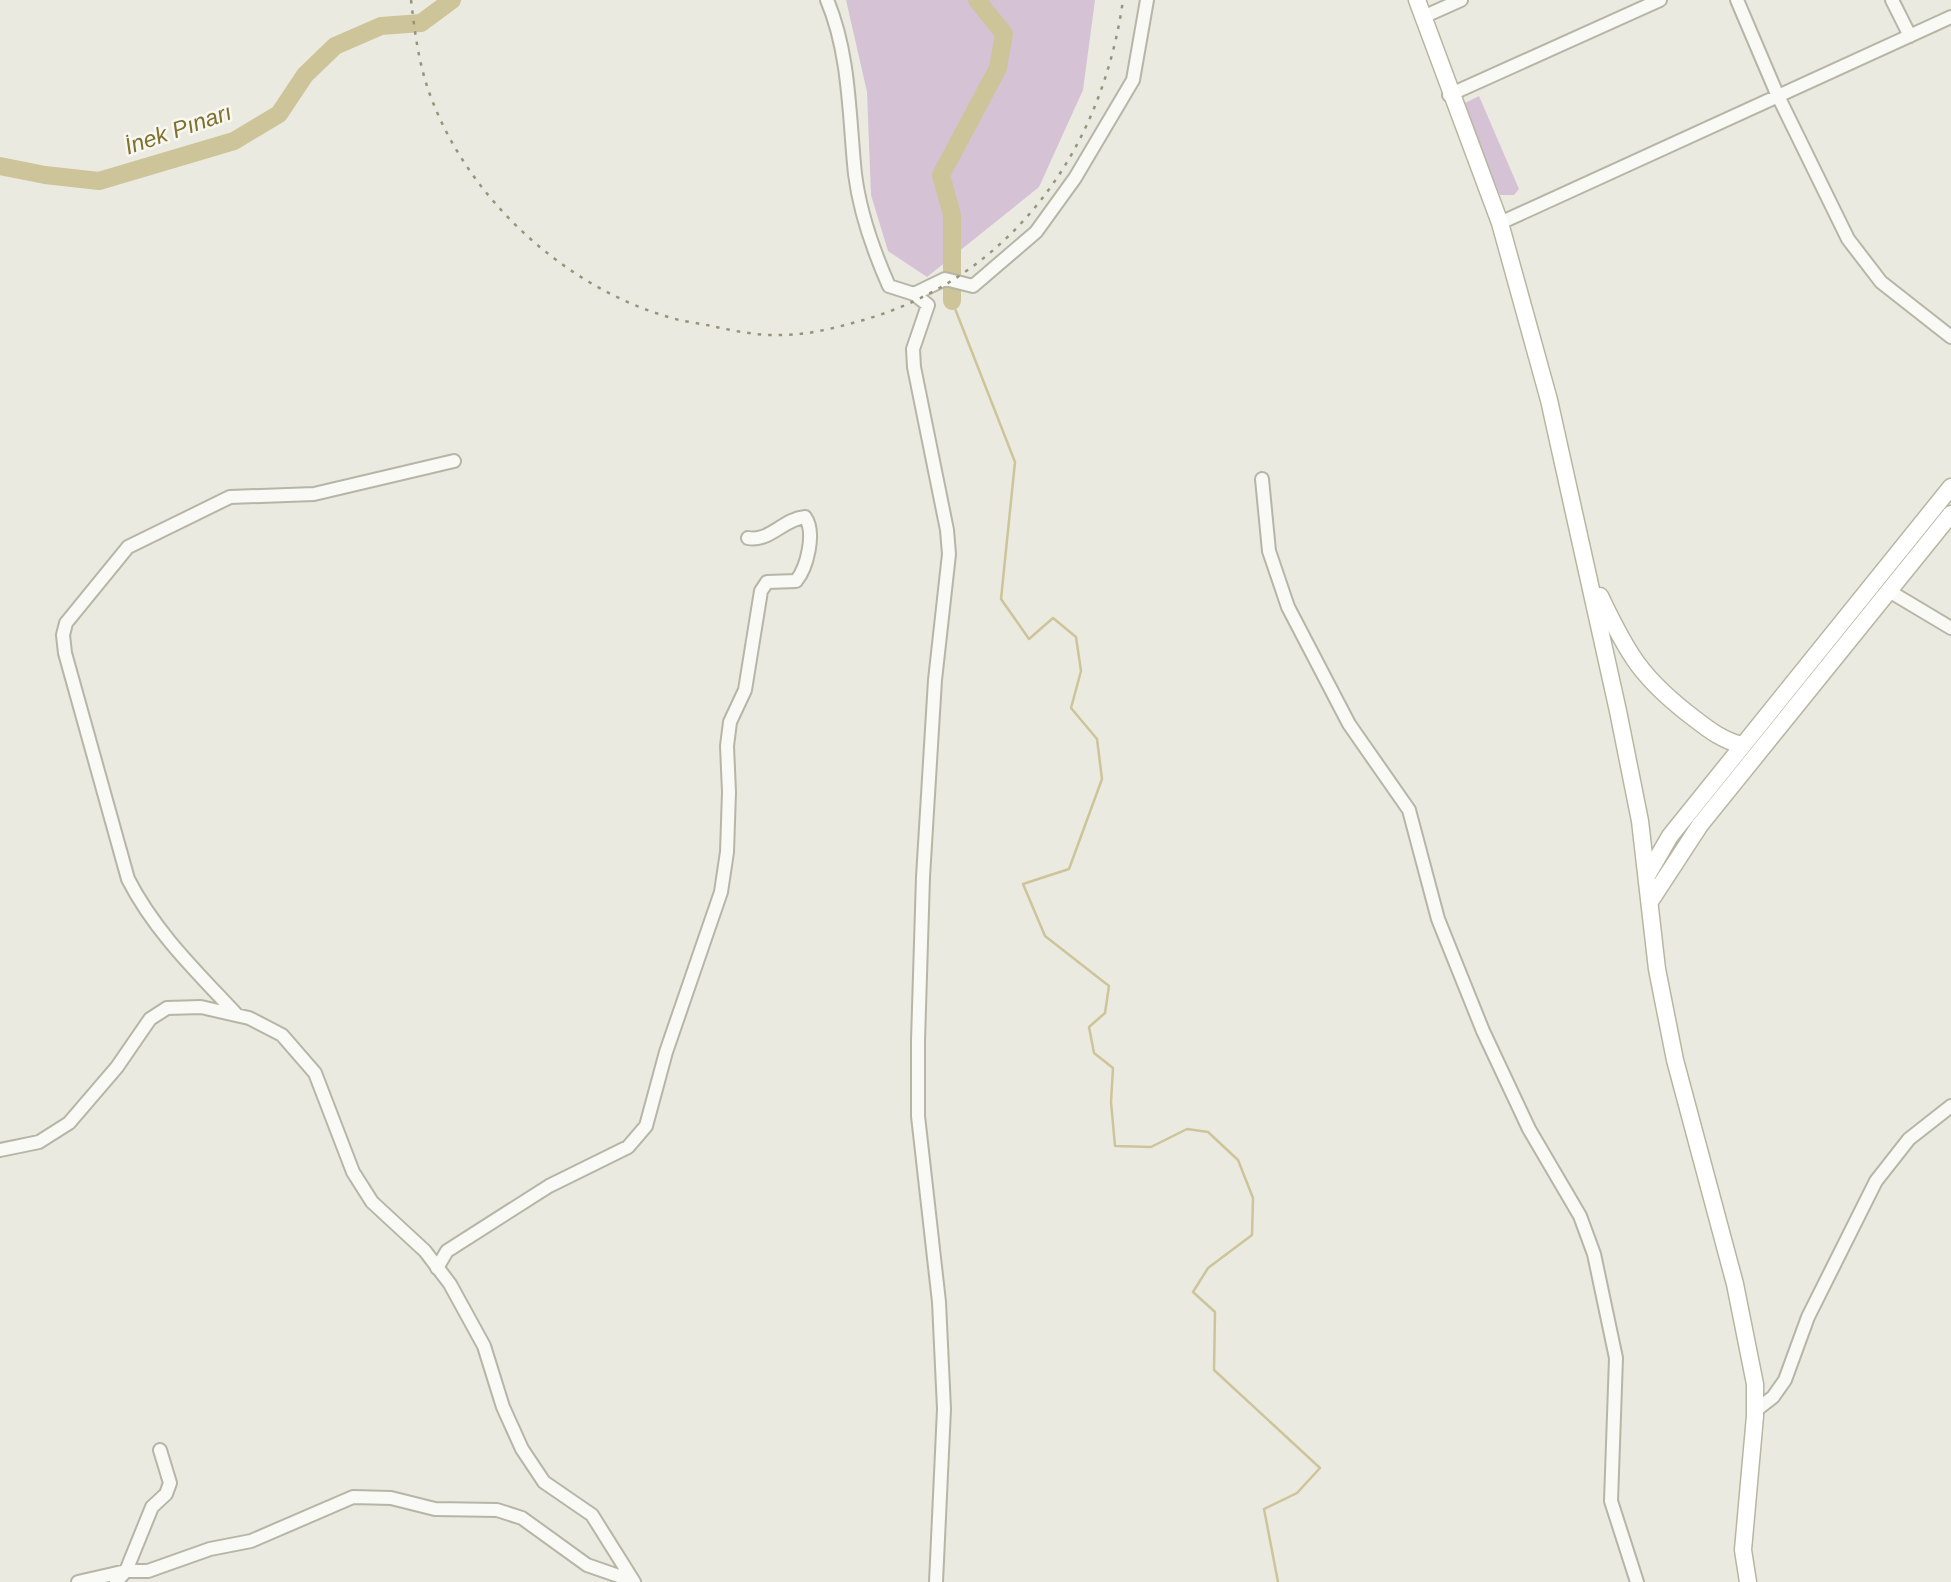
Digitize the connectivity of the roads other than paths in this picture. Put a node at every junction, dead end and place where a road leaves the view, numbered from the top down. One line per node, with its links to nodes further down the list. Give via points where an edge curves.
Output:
1 (827, 0): 14 (street, via 849,96 855,177 869,243 889,286)
2 (1147, 0): 14 (street, via 1133,80 1075,178 1036,232 973,286 945,279)
3 (1417, 0): 8 (main road)
4 (1461, 0): 8 (street)
5 (1660, 0): 12 (street)
6 (1737, 0): 11 (street)
7 (1892, 0): 10 (street)
8 (1423, 17): 12 (main road)
9 (1951, 17): 10 (street)
10 (1910, 36): 11 (street)
11 (1777, 94): 13 (street); 15 (street, via 1848,239 1867,266 1899,298)
12 (1449, 95): 13 (main road)
13 (1500, 223): 21 (main road, via 1549,400)
14 (914, 293): 37 (street, via 928,305 913,349 914,367 948,554 935,680 918,1041 918,1116 936,1275 944,1409)
15 (1951, 337)
16 (454, 461): 27 (street, via 314,494 230,497 128,547 66,623 65,653 128,879 161,933)
17 (1262, 479): 38 (street, via 1269,551 1288,607 1349,724 1409,810 1438,919 1483,1031 1529,1129 1580,1216 1594,1254 1616,1358 1611,1500)
18 (1951, 486): 24 (main road)
19 (1951, 514): 22 (main road)
20 (748, 538): 30 (street, via 759,540 797,518 804,517 809,523 809,546 801,574 796,581 767,582 761,591 745,690 730,722 721,892 666,1052 646,1126 628,1147 549,1186 447,1251)
21 (1588, 568): 24 (main road, via 1629,655 1658,692 1709,729); 25 (main road)
22 (1889, 591): 23 (street); 26 (main road, via 1700,825)
23 (1951, 628)
24 (1742, 746): 25 (main road, via 1670,836)
25 (1648, 874): 26 (main road)
26 (1651, 900): 31 (main road, via 1657,969 1675,1060 1735,1284 1755,1384)
27 (237, 1015): 29 (street, via 201,1007 167,1008 150,1019 69,1124 39,1142); 30 (street, via 282,1035 314,1073 353,1172 372,1202)
28 (1951, 1106): 31 (street, via 1909,1139 1876,1181 1808,1317 1786,1380)
29 (0, 1150)
30 (437, 1268): 34 (street, via 484,1346 522,1449 544,1482 592,1515)
31 (1755, 1410): 39 (main road, via 1743,1550)
32 (160, 1450): 33 (street, via 170,1483 152,1507)
33 (126, 1571): 34 (street, via 148,1571 210,1549 251,1541 354,1497 391,1498 435,1509 498,1510 522,1518 587,1565); 35 (street); 36 (street)
34 (633, 1581)
35 (78, 1582)
36 (116, 1582)
37 (936, 1582)
38 (1637, 1582)
39 (1748, 1582)

